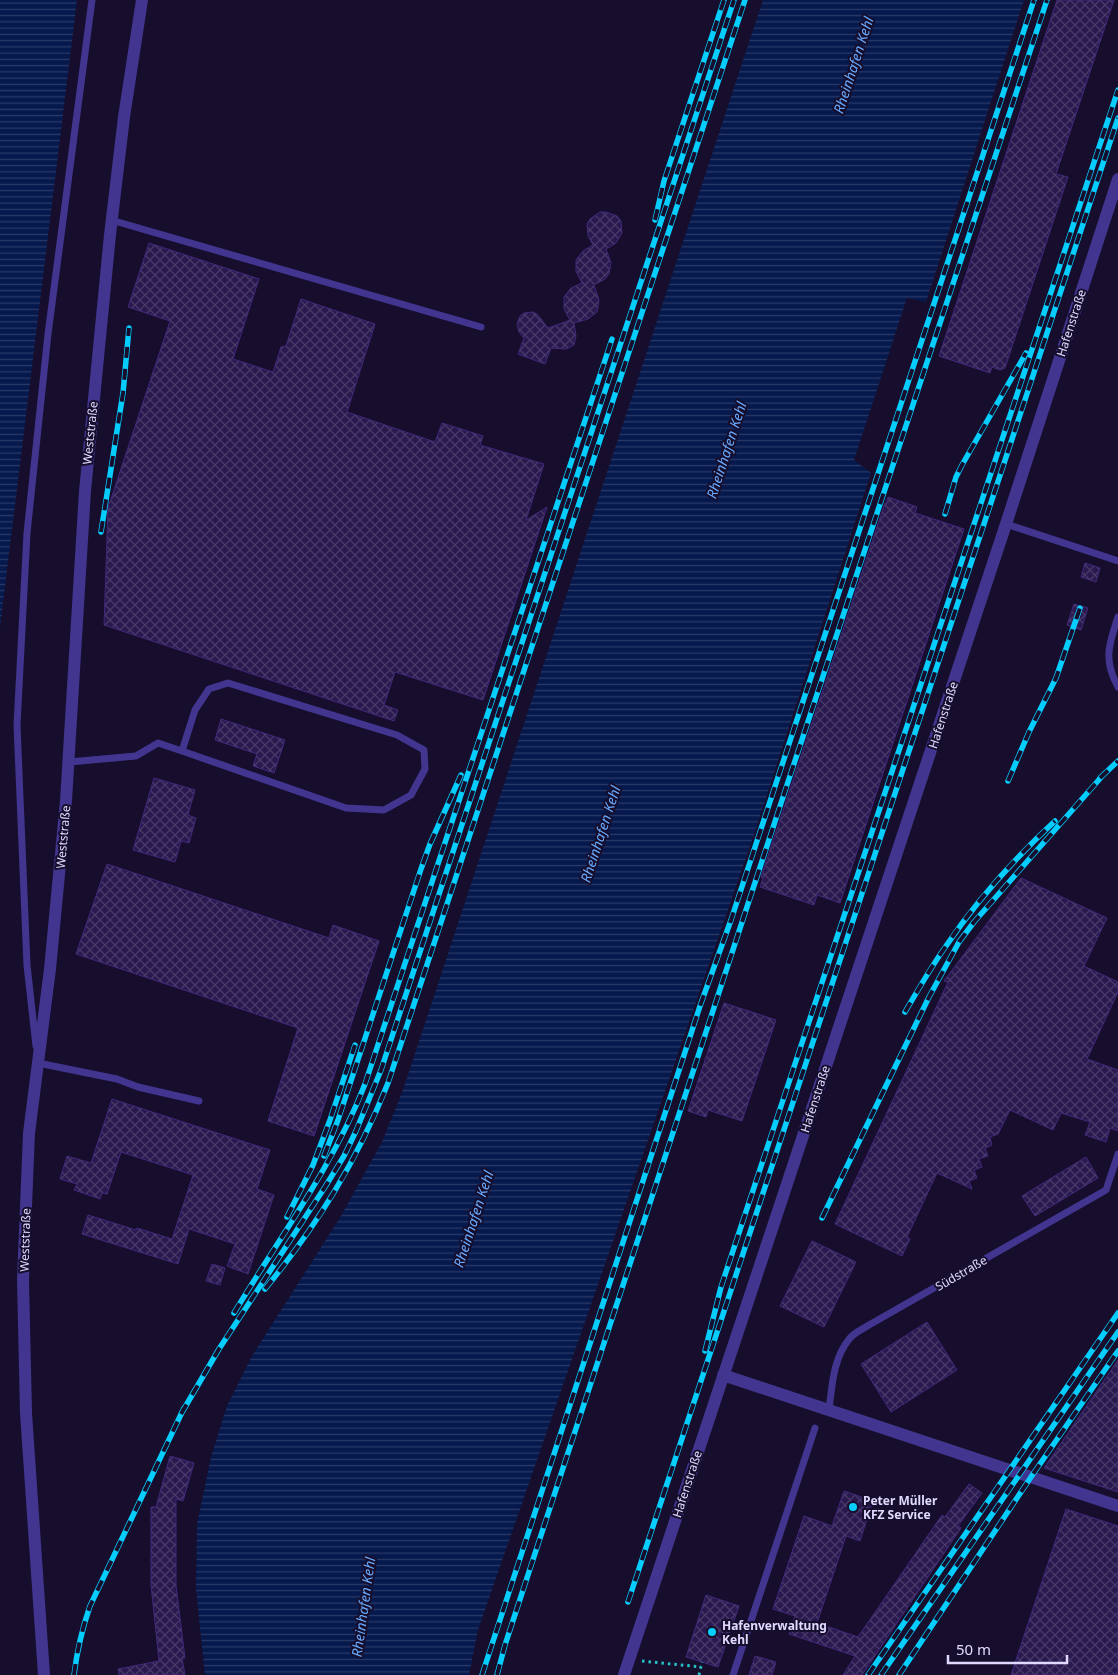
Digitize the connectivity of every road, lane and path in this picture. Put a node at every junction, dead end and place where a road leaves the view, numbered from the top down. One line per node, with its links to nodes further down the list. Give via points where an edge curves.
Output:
1 (92, 0): 12 (lane, via 48,334 25,562 17,725 27,965)
2 (142, 0): 4 (street, Weststraße)
3 (1118, 179): 6 (street, Hafenstraße)
4 (111, 220): 5 (lane); 11 (street, Weststraße, via 85,491)
5 (480, 327)
6 (1006, 524): 7 (lane); 15 (street, Hafenstraße)
7 (1118, 561)
8 (1118, 617): 9 (lane, via 1108,653)
9 (1118, 687)
10 (182, 751): 10 (lane, via 346,808 384,810 411,795 424,769 424,750 397,735 228,683 209,689 194,710); 11 (lane, via 158,743 136,756)
11 (69, 762): 12 (street, Weststraße)
12 (38, 1063): 13 (lane); 22 (street, Weststraße, via 29,1133 24,1280 26,1413)
13 (199, 1100)
14 (1118, 1154): 16 (lane, Südstraße, via 1106,1190 869,1324 850,1339 835,1371)
15 (723, 1375): 16 (street); 19 (street, Hafenstraße)
16 (829, 1410): 18 (street)
17 (815, 1428): 25 (lane)
18 (1118, 1506)
19 (629, 1659): 21 (path); 23 (street, Hafenstraße)
20 (702, 1662): 21 (path)
21 (701, 1668): 24 (path)
22 (44, 1675)
23 (624, 1675)
24 (699, 1675)
25 (733, 1675)

